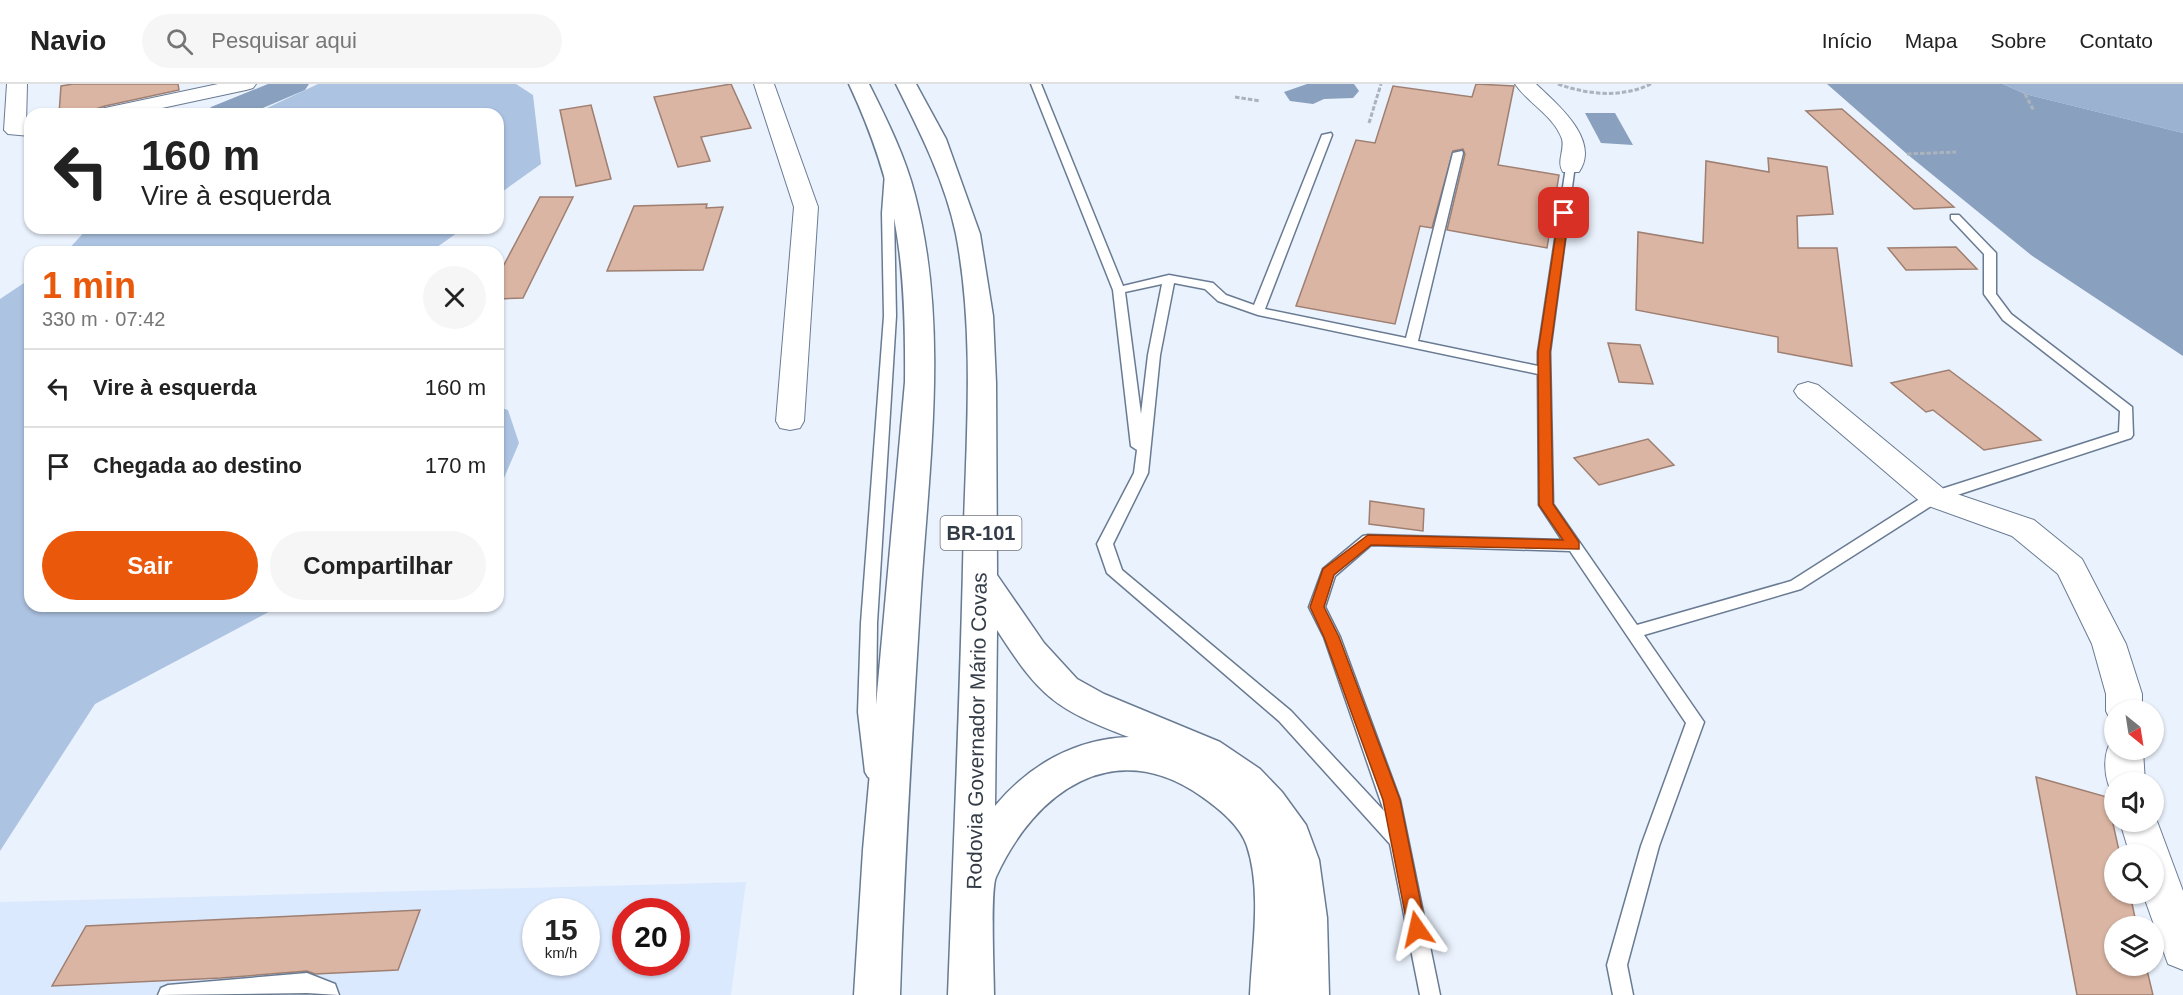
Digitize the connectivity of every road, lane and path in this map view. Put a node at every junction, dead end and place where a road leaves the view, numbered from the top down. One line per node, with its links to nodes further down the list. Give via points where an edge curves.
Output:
1 (17, 84): 17 (street, via 15,130)
2 (246, 84): 14 (street)
3 (764, 84): 30 (street, via 806,207)
4 (859, 84): 43 (highway, via 891,155 909,212 920,309 919,382)
5 (906, 84): 34 (highway, Rodovia Governador Mário Covas / BR-101, via 951,180 968,234 975,274 982,383)
6 (1036, 84): 25 (lane)
7 (1381, 84): 16 (path)
8 (1525, 84): 22 (street, via 1555,113 1573,140)
9 (1558, 84): 10 (path, via 1571,90 1608,94)
10 (1651, 84)
11 (2025, 94): 15 (path)
12 (1235, 97): 13 (path)
13 (1260, 101)
14 (133, 108)
15 (2034, 111)
16 (1369, 123)
17 (24, 130)
18 (1327, 135): 26 (lane)
19 (1956, 152): 21 (path)
20 (1458, 153): 27 (lane)
21 (1907, 154)
22 (1571, 167): 28 (lane)
23 (1955, 218): 32 (lane, via 1989,253 1989,294 2007,317 2127,410 2126,435)
24 (1169, 279): 25 (lane); 26 (lane, via 1209,286 1222,298); 31 (lane, via 1154,355)
25 (1119, 290): 31 (lane)
26 (1258, 311): 27 (lane)
27 (1411, 342): 28 (lane)
28 (1544, 370): 33 (lane, via 1546,505)
29 (1808, 391): 32 (street)
30 (790, 421)
31 (1141, 473): 37 (lane, via 1105,544 1115,573 1285,716)
32 (1934, 497): 35 (lane, via 1796,585); 36 (street, via 2023,528 2071,567 2109,644)
33 (1574, 546): 35 (lane); 37 (lane, via 1368,540 1328,573 1317,607 1332,637 1391,800)
34 (980, 577): 38 (highway, Rodovia Governador Mário Covas / BR-101); 46 (highway, via 1031,653 1064,689 1225,762 1270,805 1292,840 1305,914)
35 (1634, 632): 48 (lane, via 1695,722 1650,846 1617,965)
36 (2124, 700)
37 (1400, 841): 47 (lane)
38 (973, 877): 44 (highway, Rodovia Governador Mário Covas / BR-101); 45 (highway, via 1000,832 1023,803 1052,777 1080,762 1128,751 1167,760 1219,787 1260,828 1272,868)
39 (2164, 895): 40 (street)
40 (2183, 950)
41 (168, 995): 42 (lane, via 307,983 328,991)
42 (329, 995)
43 (877, 995)
44 (971, 995)
45 (1273, 995)
46 (1306, 995)
47 (1430, 995)
48 (1623, 995)

